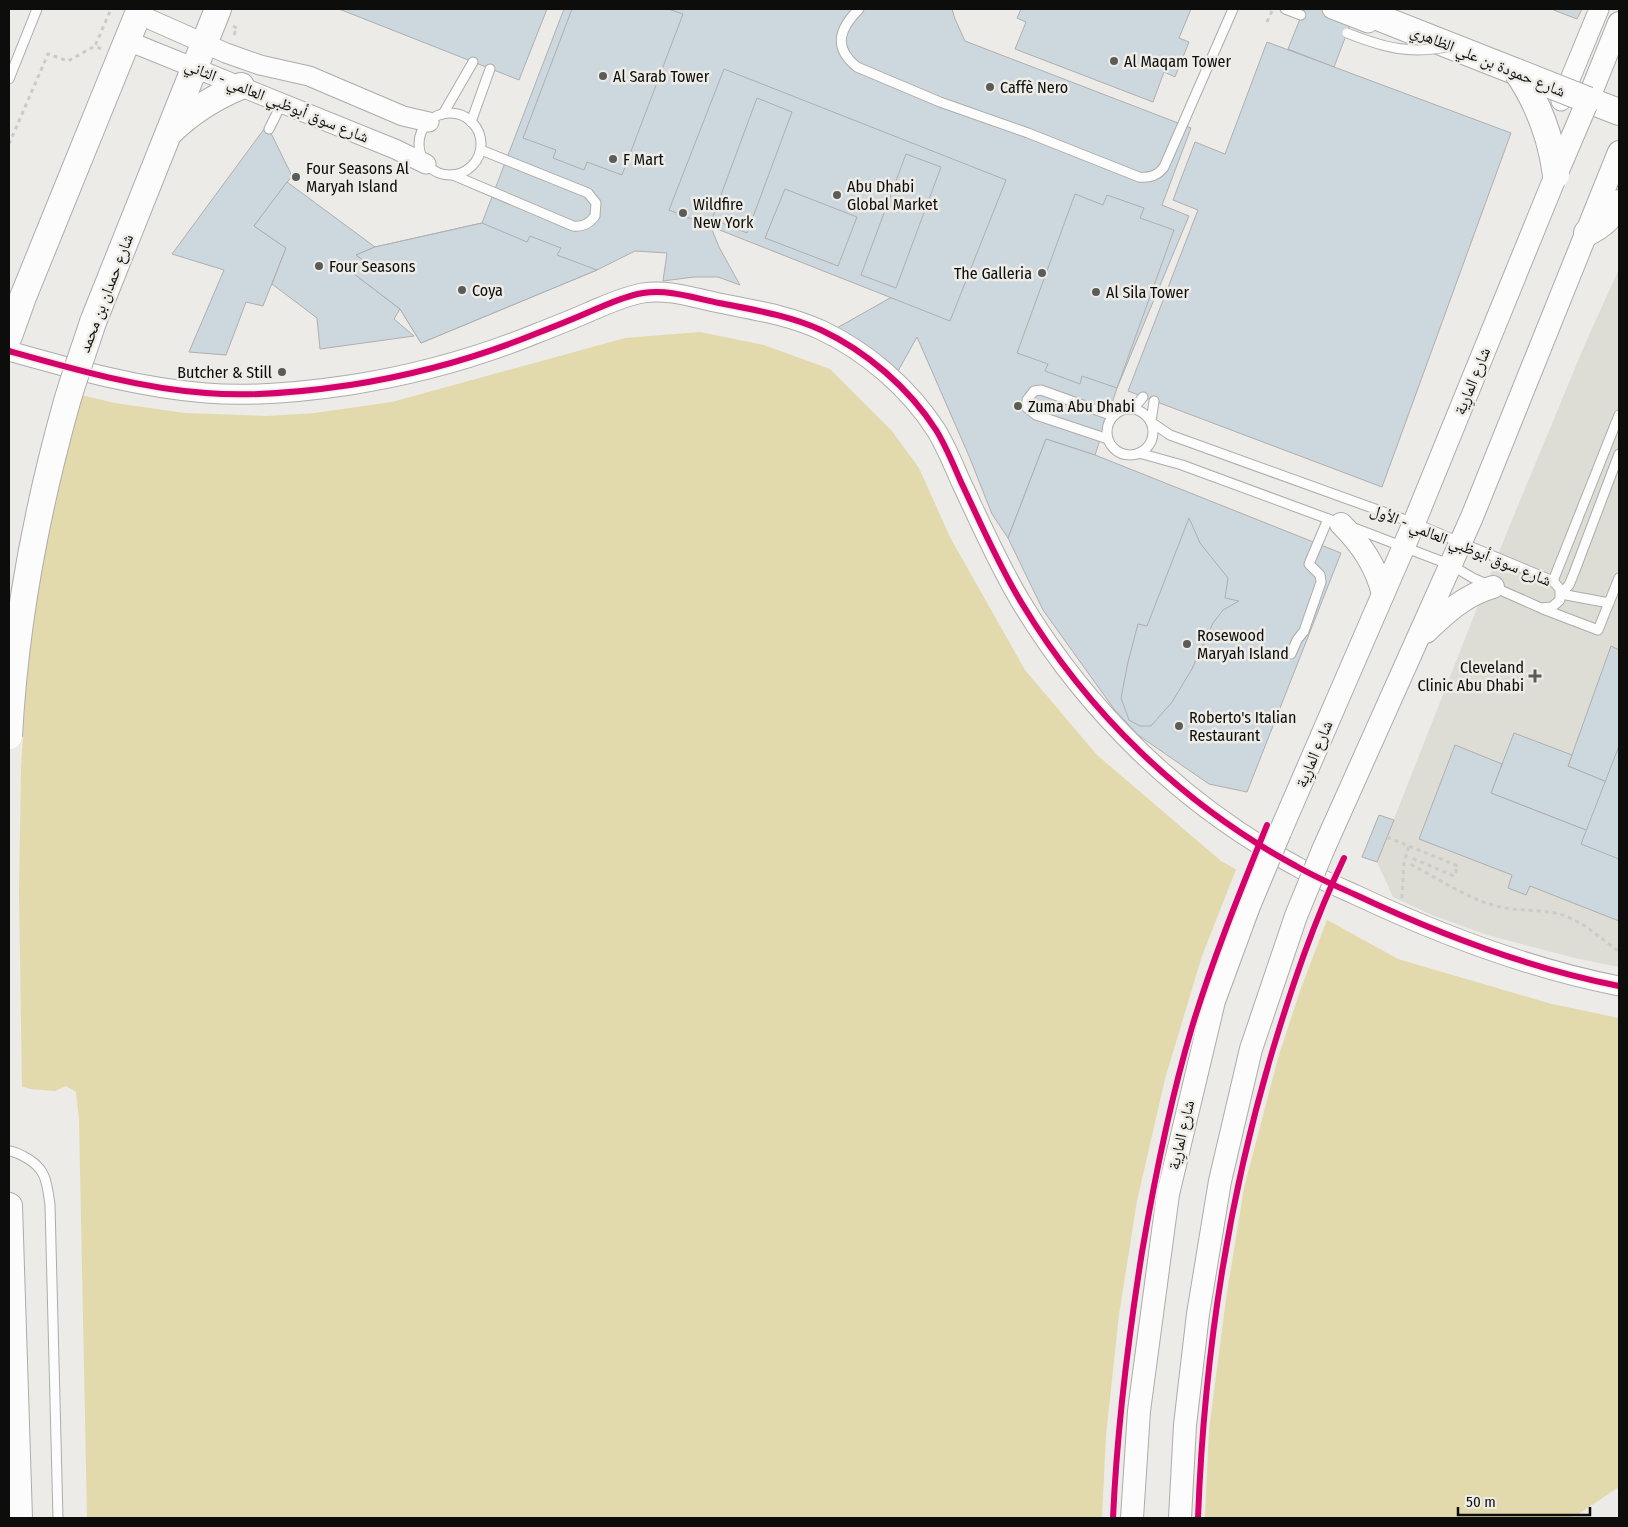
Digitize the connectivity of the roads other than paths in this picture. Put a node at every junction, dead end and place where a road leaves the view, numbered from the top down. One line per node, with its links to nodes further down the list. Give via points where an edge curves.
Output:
1 (37, 9): 20 (lane)
2 (218, 9): 14 (main road, شارع حمدان بن محمد)
3 (859, 9): 4 (lane, via 847,22 842,35 843,50 857,67 940,102 1146,178 1160,173 1168,161)
4 (1233, 9)
5 (1285, 9): 10 (lane)
6 (1332, 9): 22 (street)
7 (1357, 9): 15 (main road, شارع حمودة بن علي الظاهري)
8 (1598, 9): 22 (street)
9 (138, 11): 13 (main road); 14 (street, شارع سوق أبوظبي العالمي - الثاني)
10 (1301, 15)
11 (1619, 23): 23 (street, شارع المارِية)
12 (1347, 33): 15 (lane, bridge, via 1395,49 1414,51)
13 (128, 42): 17 (street, شارع سوق أبوظبي العالمي - الثاني); 38 (main road)
14 (204, 43): 17 (main road, شارع حمدان بن محمد); 26 (street, شارع سوق أبوظبي العالمي - الثاني, via 244,60 326,82 404,116)
15 (1452, 46): 19 (main road, شارع حمودة بن علي الظاهري)
16 (473, 62): 26 (lane)
17 (194, 67): 21 (street, شارع سوق أبوظبي العالمي - الثاني); 30 (main road, شارع حمدان بن محمد)
18 (490, 69): 27 (lane)
19 (1517, 72): 23 (main road, شارع حمودة بن علي الظاهري, bridge); 34 (main road, bridge, via 1542,117)
20 (9, 79)
21 (240, 86): 24 (street, شارع سوق أبوظبي العالمي - الثاني); 30 (main road, via 194,110)
22 (1562, 100): 28 (street)
23 (1588, 100): 25 (main road, شارع حمودة بن علي الظاهري); 34 (street, شارع المارِية, bridge)
24 (282, 103): 29 (lane); 33 (street, شارع سوق أبوظبي العالمي - الثاني)
25 (1619, 112)
26 (436, 118): 27 (lane, via 453,113); 33 (lane, via 420,138)
27 (471, 122): 31 (lane, via 478,130)
28 (1619, 124)
29 (269, 129)
30 (168, 133): 63 (main road, شارع حمدان بن محمد, bridge, via 93,322 53,454 40,506 22,610)
31 (481, 150): 35 (lane, via 471,168); 35 (lane, via 588,193 596,203 595,216 586,225 573,226)
32 (1619, 152): 37 (street)
33 (426, 164): 35 (lane, via 443,175)
34 (1556, 174): 50 (street, شارع المارِية)
35 (453, 175)
36 (1619, 203): 37 (main road, via 1604,223)
37 (1587, 233): 51 (street)
38 (9, 336)
39 (9, 351): 64 (street, via 134,383 208,394 276,393 350,385 432,369 484,354 615,301 643,293 674,293 798,321 838,339 866,357 924,413 943,441 1020,602 1047,642 1108,719 1186,792 1262,846 1310,874 1396,915 1516,960)
40 (1143, 397): 42 (lane)
41 (1154, 401): 45 (lane)
42 (1133, 409): 44 (lane); 45 (lane, شارع سوق أبوظبي العالمي - الأول)
43 (1619, 415): 55 (lane)
44 (1113, 416): 46 (lane, via 1107,431); 46 (lane, شارع سوق أبوظبي العالمي - الأول, via 1041,390 1034,391 1027,400 1027,408 1036,415)
45 (1151, 422): 47 (lane, via 1150,444); 50 (lane, شارع سوق أبوظبي العالمي - الأول, via 1177,438)
46 (1108, 439): 47 (lane, شارع سوق أبوظبي العالمي - الأول, via 1117,452)
47 (1139, 453): 49 (lane, شارع سوق أبوظبي العالمي - الأول, via 1182,465)
48 (1619, 454): 58 (lane, via 1574,573)
49 (1334, 521): 52 (lane, شارع سوق أبوظبي العالمي - الأول); 57 (street, via 1360,544 1370,558); 62 (lane, via 1309,564 1320,575 1321,582 1304,631)
50 (1414, 523): 51 (lane, شارع سوق أبوظبي العالمي - الأول); 52 (street, شارع المارِية)
51 (1461, 542): 53 (street); 55 (lane, شارع سوق أبوظبي العالمي - الأول)
52 (1404, 546): 53 (lane, شارع سوق أبوظبي العالمي - الأول); 57 (street, شارع المارِية)
53 (1451, 565): 56 (lane, شارع سوق أبوظبي العالمي - الأول); 61 (street)
54 (1619, 578): 59 (lane)
55 (1554, 581): 58 (lane, شارع سوق أبوظبي العالمي - الأول)
56 (1493, 587): 60 (lane, شارع سوق أبوظبي العالمي - الأول); 61 (street, via 1460,602)
57 (1383, 594): 69 (street, شارع المارِية, bridge, via 1249,906 1214,1001 1168,1194 1139,1411)
58 (1561, 594): 59 (lane); 60 (lane, شارع سوق أبوظبي العالمي - الأول, via 1560,600 1552,607)
59 (1609, 603): 60 (lane, via 1598,630)
60 (1541, 608)
61 (1418, 639): 70 (street, bridge, via 1296,916 1251,1049 1220,1181 1198,1314 1185,1425)
62 (1291, 654)
63 (9, 736)
64 (1619, 986)
65 (9, 1150): 68 (lane, via 41,1167 50,1205)
66 (9, 1206): 67 (main road)
67 (20, 1518)
68 (58, 1518)
69 (1132, 1518)
70 (1180, 1518)

